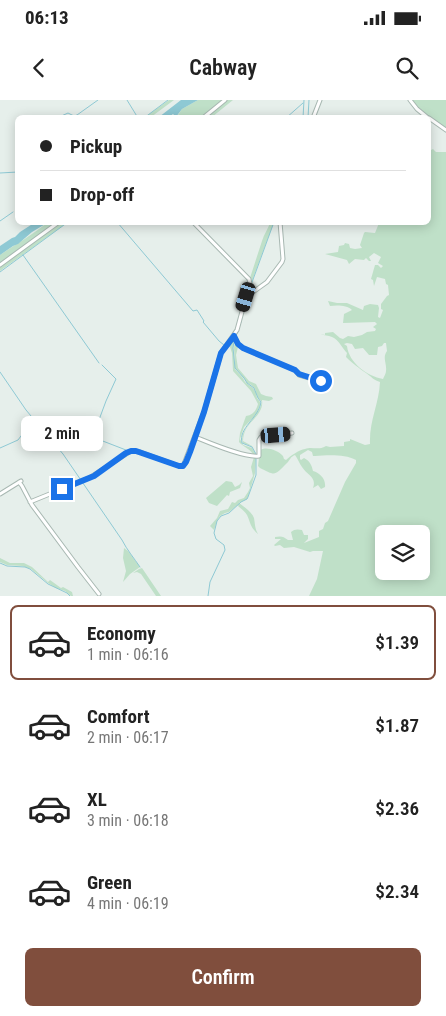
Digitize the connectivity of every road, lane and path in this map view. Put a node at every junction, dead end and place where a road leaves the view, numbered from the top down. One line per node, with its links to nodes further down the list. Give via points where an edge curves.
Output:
1 (225, 100): 4 (street)
2 (320, 100): 5 (street)
3 (410, 100): 6 (street)
4 (207, 115)
5 (314, 115)
6 (424, 115)
7 (431, 120): 8 (street)
8 (446, 130)
9 (55, 225): 12 (street)
10 (197, 225): 13 (street, via 249,279)
11 (280, 225): 13 (street, via 282,262 267,282)
12 (0, 265)
13 (246, 297): 14 (street)
14 (234, 336): 15 (street, via 243,348 299,374); 17 (street, via 221,353)
15 (330, 384)
16 (292, 434): 17 (street, via 261,437 258,456 242,454)
17 (195, 437): 19 (street, via 183,466 131,451 89,478)
18 (0, 494): 19 (street, via 20,482)
19 (30, 502): 20 (street)
20 (99, 594)

